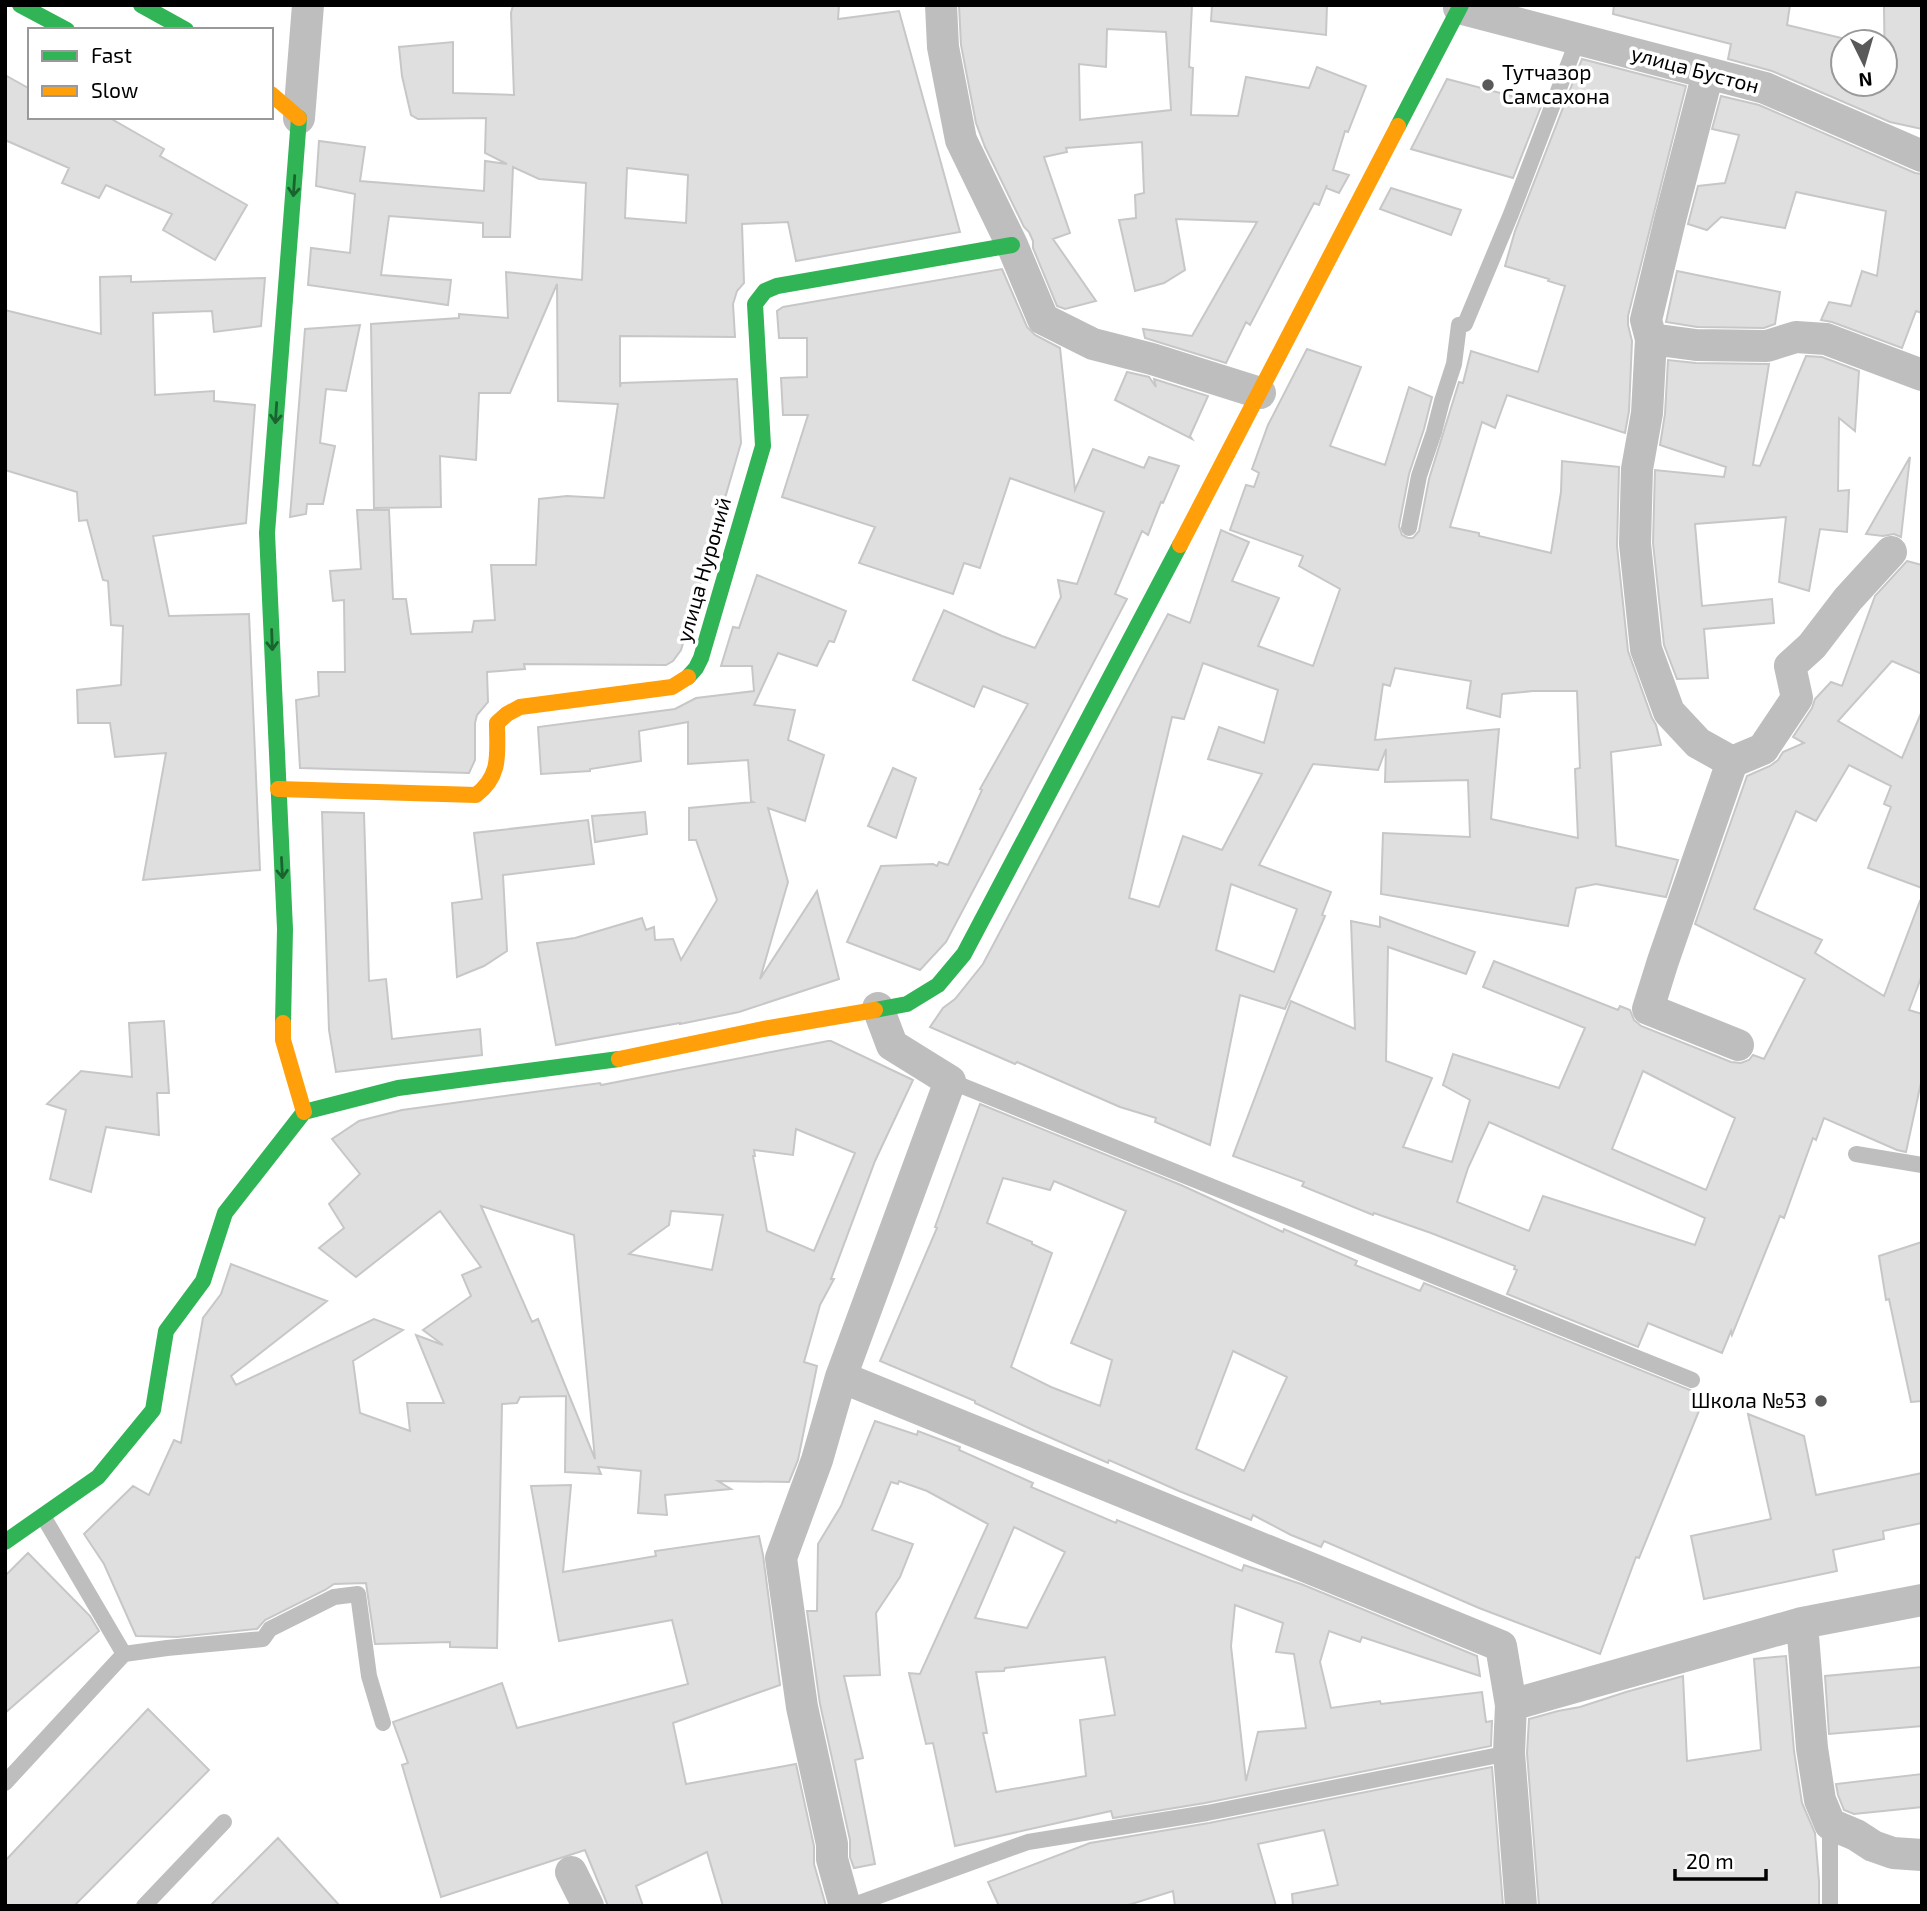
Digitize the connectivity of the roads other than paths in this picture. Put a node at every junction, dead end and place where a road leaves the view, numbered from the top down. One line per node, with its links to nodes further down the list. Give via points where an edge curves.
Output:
1 (20, 5): 6 (street)
2 (142, 5): 7 (street)
3 (308, 5): 11 (street)
4 (941, 5): 13 (street, via 943,47 961,140)
5 (1460, 7): 8 (street, улица Бустон); 16 (street)
6 (63, 28)
7 (182, 28)
8 (1578, 39): 9 (street, улица Бустон); 17 (lane, via 1496,250 1465,324 1459,325 1454,364 1419,476)
9 (1708, 73): 12 (street, улица Бустон, via 1765,88); 14 (street, via 1646,320)
10 (273, 97): 11 (street)
11 (285, 115): 20 (street, one-way to 20, via 267,533)
12 (1922, 156)
13 (1012, 244): 16 (street, via 1043,319 1093,344); 20 (street, улица Нуроний, via 777,286 765,291 755,304 763,446 701,658 684,680 672,687 520,707 507,714 497,723 496,773 488,788 476,795)
14 (1651, 340): 15 (street, via 1767,346 1796,337 1826,339); 19 (street, via 1647,413 1637,469 1635,544 1646,649 1669,712 1698,743)
15 (1922, 375)
16 (1260, 393): 21 (street, via 964,954 928,992 907,1004)
17 (1409, 528)
18 (1891, 552): 19 (street, via 1790,666 1797,698 1763,749)
19 (1732, 762): 22 (street, via 1648,1009)
20 (278, 789): 24 (street, one-way to 24, via 285,929 284,1040)
21 (878, 1008): 23 (street, via 892,1045); 24 (street, via 631,1057 398,1088)
22 (1738, 1045)
23 (950, 1081): 27 (street); 28 (lane)
24 (304, 1112): 29 (street, via 225,1213 203,1281 166,1331 153,1410 98,1477)
25 (1856, 1154): 26 (lane)
26 (1922, 1165)
27 (841, 1377): 34 (street, via 1501,1646); 44 (street, via 781,1558 802,1707)
28 (1692, 1380)
29 (43, 1516): 30 (street); 33 (lane)
30 (5, 1542)
31 (1922, 1600): 32 (street)
32 (1802, 1623): 34 (street); 39 (street, via 1814,1761 1820,1800)
33 (124, 1654): 35 (lane, via 263,1640 270,1629 334,1597 358,1594 369,1676); 37 (lane)
34 (1511, 1705): 36 (street)
35 (383, 1723)
36 (1509, 1753): 45 (lane, via 1207,1813 1028,1842); 46 (street)
37 (5, 1783)
38 (224, 1822): 42 (lane)
39 (1830, 1824): 40 (street, via 1893,1853); 47 (lane)
40 (1922, 1855)
41 (571, 1872): 43 (street)
42 (144, 1906)
43 (588, 1906)
44 (845, 1906)
45 (851, 1906)
46 (1521, 1906)
47 (1830, 1906)

